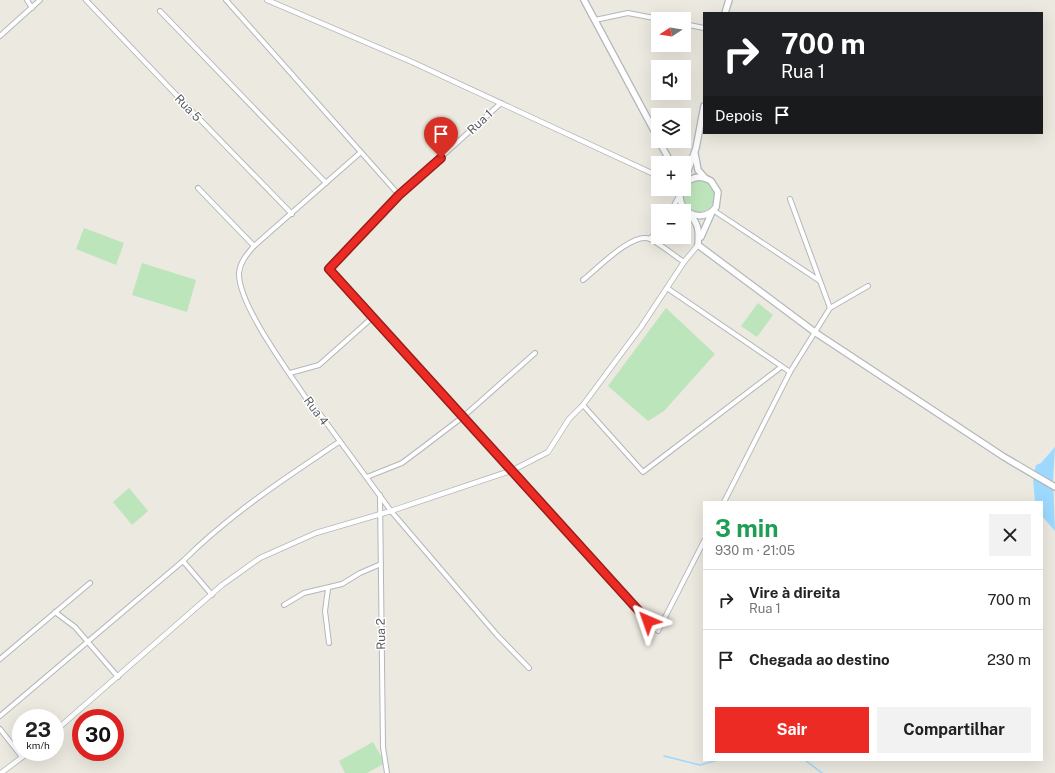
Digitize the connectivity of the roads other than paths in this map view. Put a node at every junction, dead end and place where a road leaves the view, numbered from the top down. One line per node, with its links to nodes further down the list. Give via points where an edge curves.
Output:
1 (27, 0): 8 (street)
2 (40, 0): 8 (street)
3 (86, 0): 31 (street, Rua 5)
4 (226, 0): 20 (street)
5 (267, 0): 16 (street)
6 (584, 0): 12 (main road)
7 (729, 0): 10 (main road)
8 (32, 8): 15 (street)
9 (160, 11): 25 (street)
10 (725, 12)
11 (651, 17): 12 (street, via 628,13)
12 (595, 20): 18 (main road)
13 (691, 25): 14 (street)
14 (703, 28)
15 (0, 36)
16 (501, 103): 22 (street); 27 (street, Rua 1)
17 (703, 111): 19 (main road)
18 (651, 125)
19 (696, 148): 21 (main road); 23 (main road, via 696,166)
20 (362, 152): 25 (street, Rua 4); 27 (street)
21 (691, 163)
22 (651, 173)
23 (706, 178): 24 (main road); 29 (main road, via 715,185 718,192 718,202)
24 (691, 179)
25 (326, 183): 31 (street, Rua 4)
26 (198, 188): 35 (street)
27 (399, 195): 42 (street, Rua 1, via 329,269)
28 (790, 199): 38 (street)
29 (713, 211): 30 (main road, via 701,216); 34 (main road); 38 (street)
30 (691, 212)
31 (292, 214): 35 (street, Rua 4)
32 (691, 215): 34 (main road, via 699,229)
33 (650, 239): 36 (street); 37 (street, via 641,238 626,245)
34 (698, 245): 36 (street); 43 (main road)
35 (254, 246): 46 (street, Rua 4, via 243,259 239,271 243,296 253,316)
36 (684, 262): 40 (street)
37 (583, 280)
38 (820, 280): 41 (street)
39 (868, 286): 41 (street)
40 (667, 288): 45 (street); 48 (street)
41 (830, 308): 43 (street)
42 (373, 317): 46 (street, via 319,365); 49 (street, Rua 1)
43 (816, 333): 47 (street); 53 (main road)
44 (535, 353): 49 (street)
45 (781, 367): 47 (street); 48 (street, via 643,472)
46 (290, 372): 50 (street, Rua 4)
47 (790, 372): 55 (street)
48 (583, 405): 51 (street, via 569,419 548,452)
49 (464, 416): 51 (street, Rua 1); 52 (street, via 402,463)
50 (339, 442): 52 (street, Rua 4); 59 (street, via 251,503)
51 (513, 470): 56 (street); 58 (street, Rua 1, via 589,558 658,631)
52 (367, 477): 54 (street, Rua 4)
53 (1055, 487)
54 (380, 495): 56 (street, Rua 4); 57 (street, Rua 2)
55 (725, 501)
56 (391, 511): 57 (street); 69 (street, Rua 4, via 497,635)
57 (380, 514): 60 (street, Rua 2); 63 (street, via 316,533 274,551 239,573)
58 (703, 542)
59 (183, 561): 63 (street); 66 (street)
60 (381, 564): 62 (street); 77 (street, Rua 2, via 383,747)
61 (90, 584): 65 (street)
62 (328, 589): 64 (street, via 304,593); 67 (street, via 325,611)
63 (212, 595): 70 (street)
64 (284, 605)
65 (55, 612): 66 (street, via 74,627); 68 (street)
66 (87, 642): 70 (street); 71 (street)
67 (329, 643)
68 (0, 660)
69 (529, 668)
70 (118, 677): 72 (street)
71 (0, 716)
72 (64, 722)
73 (0, 729): 74 (street)
74 (12, 744)
75 (16, 761): 76 (street)
76 (0, 773)
77 (387, 773)

